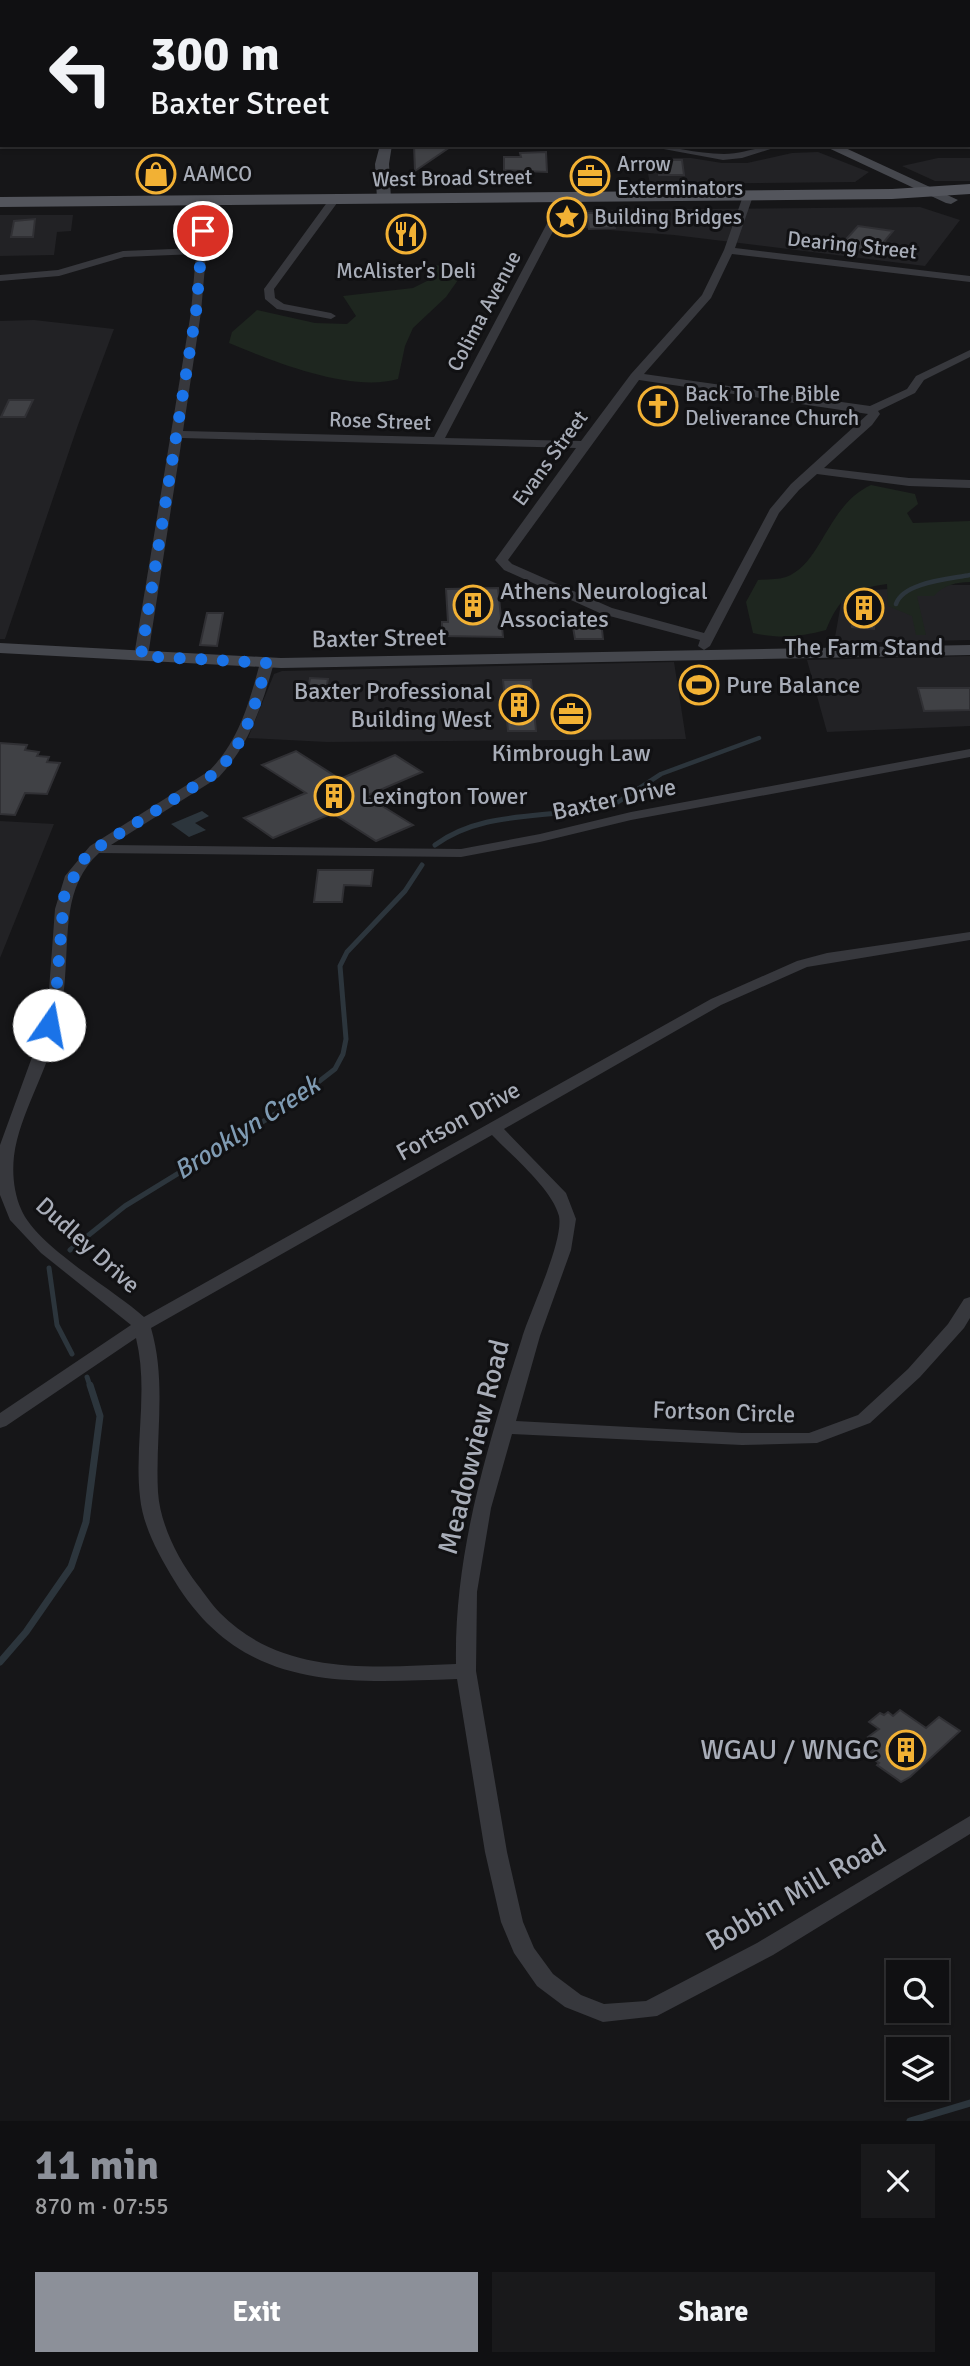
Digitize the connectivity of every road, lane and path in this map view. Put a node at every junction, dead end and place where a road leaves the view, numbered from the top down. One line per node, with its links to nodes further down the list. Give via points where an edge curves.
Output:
1 (386, 147): 10 (main road)
2 (659, 147): 3 (street, via 723,158)
3 (770, 147)
4 (833, 147): 6 (main road)
5 (970, 189): 6 (main road, West Broad Street)
6 (933, 190): 7 (main road, West Broad Street); 12 (main road)
7 (904, 194): 8 (main road, West Broad Street); 12 (main road, West Broad Street)
8 (748, 196): 9 (main road, West Broad Street); 16 (street, Evans Street)
9 (566, 197): 10 (main road, West Broad Street); 25 (street, Colima Avenue)
10 (384, 199): 11 (main road, West Broad Street)
11 (335, 200): 14 (main road, West Broad Street); 20 (street, via 269,289 270,299 281,307)
12 (951, 200): 13 (main road, West Broad Street)
13 (970, 200)
14 (207, 201): 15 (main road, West Broad Street); 17 (street)
15 (0, 202)
16 (729, 250): 19 (street, Dearing Street); 22 (street, Evans Street, via 702,302)
17 (201, 251): 18 (street, via 123,254 59,273); 24 (street)
18 (0, 278)
19 (970, 279)
20 (331, 316)
21 (970, 353): 23 (street, via 920,378 911,391)
22 (635, 376): 23 (street); 26 (street, Evans Street)
23 (872, 410): 27 (street, via 868,423)
24 (176, 434): 25 (street, Rose Street); 32 (street)
25 (437, 442): 26 (street, Rose Street)
26 (582, 445): 29 (street, Evans Street, via 502,562 607,611)
27 (816, 470): 28 (street, via 909,482); 29 (street, via 774,512)
28 (970, 484)
29 (705, 647): 31 (main road, Baxter Street); 33 (main road, Baxter Street)
30 (0, 648): 32 (main road, Baxter Street)
31 (970, 650)
32 (141, 656): 33 (main road, Baxter Street)
33 (267, 663): 35 (street, Dudley Drive, via 247,726 230,759 214,774)
34 (970, 753): 35 (street, Baxter Drive, via 631,816 461,853)
35 (95, 849): 39 (street, Dudley Drive, via 81,862 64,897 56,995 41,1056 6,1157 7,1194 17,1217 34,1236)
36 (970, 936): 37 (street, Fortson Drive, via 802,964 716,1002)
37 (494, 1128): 39 (street, Fortson Drive); 41 (street, Meadowview Road, via 561,1197 568,1219)
38 (970, 1303): 41 (street, Fortson Circle, via 955,1328 915,1373 864,1419 811,1439)
39 (142, 1326): 40 (street, Fortson Drive); 42 (street, via 150,1366 152,1507 178,1571 199,1604 260,1655 290,1666 360,1674)
40 (0, 1422)
41 (505, 1427): 42 (street, Meadowview Road, via 474,1548 465,1624)
42 (466, 1671): 44 (street, Meadowview Road, via 496,1852 524,1953 545,1980 573,2001 603,2013)
43 (970, 1824): 44 (street, Bobbin Mill Road, via 765,1949)
44 (649, 2010)

